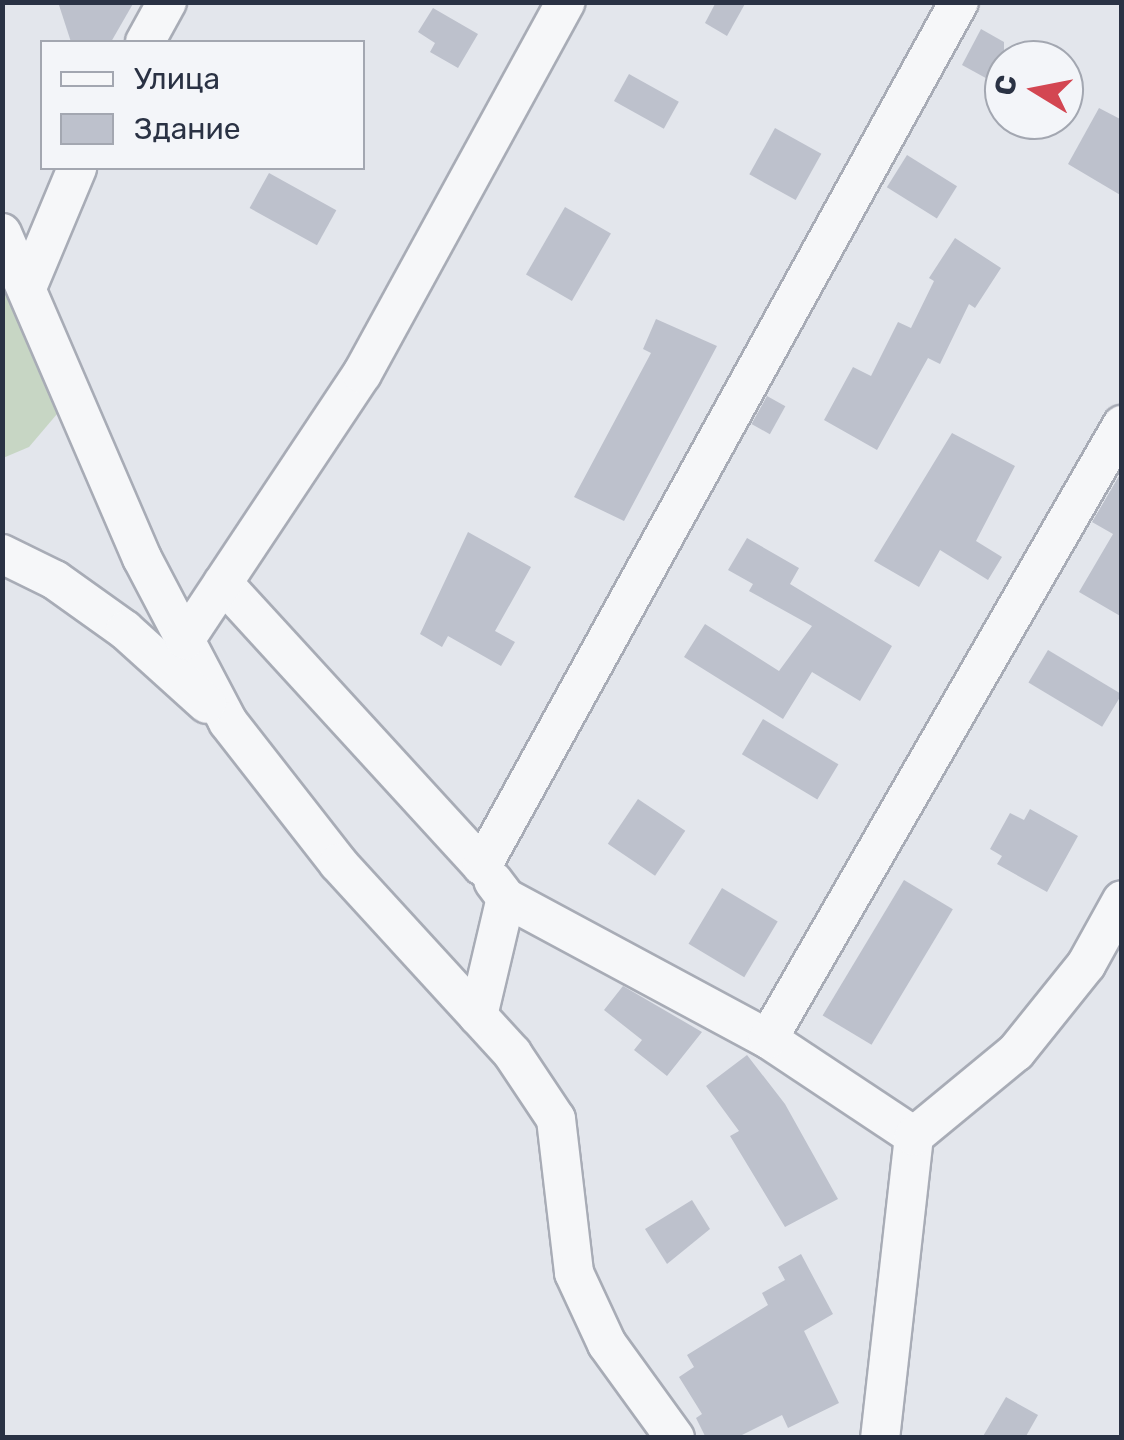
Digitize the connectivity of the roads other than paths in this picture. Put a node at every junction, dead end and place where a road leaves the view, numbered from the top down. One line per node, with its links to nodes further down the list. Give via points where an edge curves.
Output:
1 (167, 2): 4 (street)
2 (566, 2): 10 (street, via 362,374)
3 (960, 2): 13 (street)
4 (147, 40)
5 (76, 170): 7 (street)
6 (2, 232): 7 (street)
7 (29, 283): 11 (street, via 142,558)
8 (1122, 425): 17 (street)
9 (2, 554): 12 (street, via 54,580 125,630)
10 (223, 583): 11 (street); 13 (street)
11 (185, 640): 12 (street)
12 (228, 722): 16 (street, via 338,864)
13 (482, 866): 14 (street)
14 (506, 898): 16 (street); 17 (street)
15 (1122, 900): 18 (street, via 1086,965 1016,1052)
16 (478, 1016): 19 (street, via 556,1119 574,1273 607,1344)
17 (768, 1039): 18 (street)
18 (914, 1136): 20 (street)
19 (675, 1438)
20 (880, 1438)

